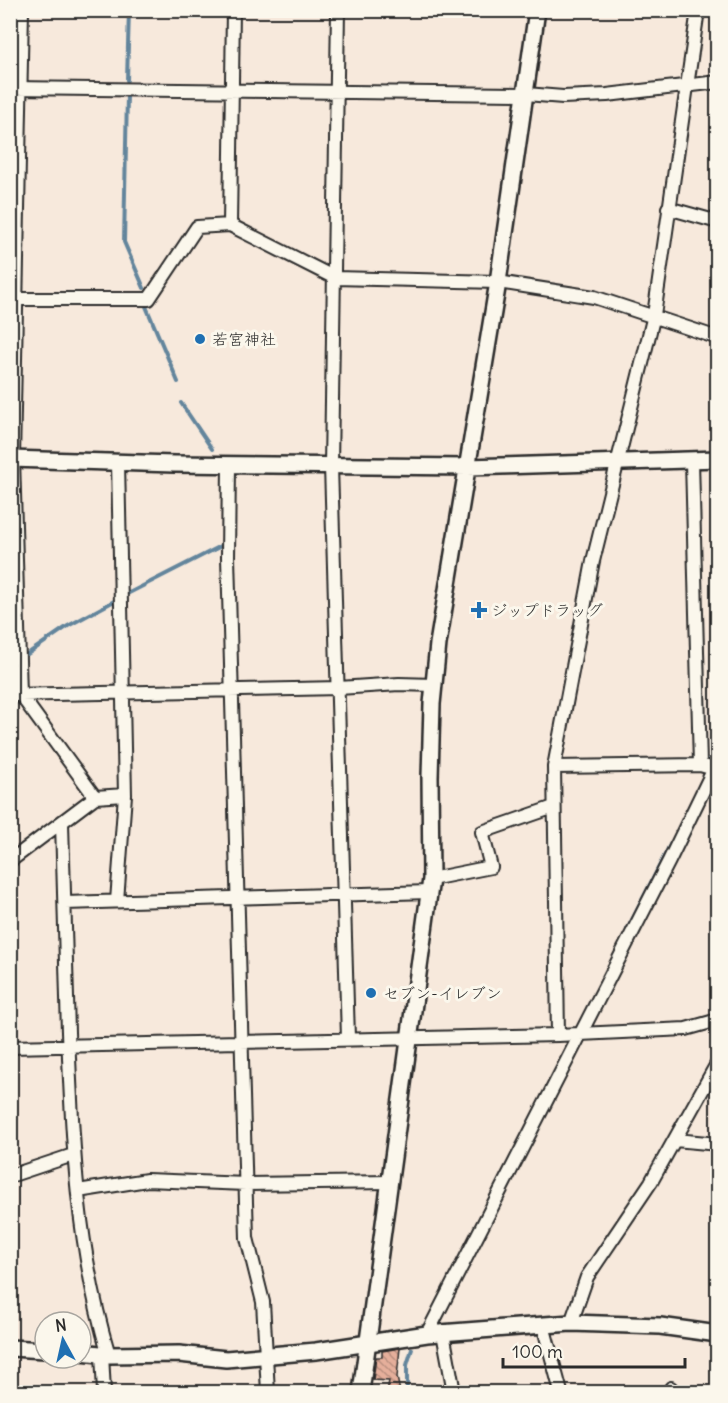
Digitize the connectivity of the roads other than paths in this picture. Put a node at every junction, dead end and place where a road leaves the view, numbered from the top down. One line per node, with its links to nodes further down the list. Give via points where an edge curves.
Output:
1 (22, 10): 8 (street)
2 (233, 10): 9 (street)
3 (338, 10): 10 (street)
4 (537, 10): 11 (street)
5 (698, 10): 7 (street)
6 (717, 82): 7 (street)
7 (685, 86): 11 (street, via 563,97); 12 (street)
8 (15, 88): 9 (street); 17 (street)
9 (231, 92): 10 (street); 14 (street)
10 (336, 93): 11 (street); 15 (street)
11 (526, 94): 16 (street)
12 (668, 208): 13 (street); 18 (street)
13 (717, 222)
14 (230, 225): 15 (street); 17 (street, via 197,227 148,299)
15 (335, 278): 16 (street); 26 (street)
16 (498, 282): 18 (street, via 594,297); 27 (street)
17 (13, 299): 20 (street)
18 (654, 315): 19 (street); 22 (street)
19 (717, 338)
20 (12, 459): 24 (street); 32 (street)
21 (717, 459): 23 (street)
22 (617, 461): 23 (street); 27 (street); 34 (street, via 590,572)
23 (692, 461): 33 (street)
24 (118, 462): 25 (street); 31 (street)
25 (229, 465): 26 (street); 30 (street)
26 (331, 466): 27 (street); 29 (street)
27 (468, 467): 28 (street)
28 (434, 685): 29 (street); 41 (street)
29 (339, 687): 30 (street); 42 (street)
30 (232, 690): 31 (street); 43 (street)
31 (123, 693): 32 (street); 36 (street)
32 (15, 695): 37 (street)
33 (699, 765): 34 (street); 35 (street)
34 (554, 767): 38 (street)
35 (716, 767): 47 (street)
36 (125, 795): 37 (street); 44 (street)
37 (94, 796): 39 (street)
38 (554, 807): 41 (street, via 482,832 491,867); 48 (street)
39 (63, 823): 40 (street); 45 (street)
40 (10, 861)
41 (430, 886): 42 (street); 49 (street)
42 (343, 895): 43 (street); 50 (street)
43 (238, 898): 44 (street); 51 (street)
44 (117, 901): 45 (street)
45 (65, 903): 52 (street)
46 (717, 1020): 47 (street, via 686,1029)
47 (581, 1034): 48 (street); 65 (street)
48 (558, 1035): 49 (street)
49 (410, 1037): 50 (street); 59 (street)
50 (348, 1038): 51 (street)
51 (242, 1041): 52 (street); 60 (street)
52 (69, 1045): 53 (street); 57 (street)
53 (10, 1047)
54 (717, 1062): 55 (street)
55 (675, 1140): 56 (street); 62 (street, via 587,1277)
56 (717, 1144)
57 (73, 1155): 58 (street); 61 (street)
58 (10, 1176)
59 (390, 1182): 60 (street); 67 (street)
60 (246, 1184): 61 (street, via 147,1180); 72 (street, via 247,1238 263,1302)
61 (78, 1191): 71 (street, via 80,1229)
62 (571, 1323): 63 (street); 66 (street, via 660,1326)
63 (543, 1325): 64 (street); 77 (street)
64 (443, 1333): 65 (street); 76 (street)
65 (427, 1334): 67 (street)
66 (717, 1334)
67 (369, 1343): 72 (street); 75 (street)
68 (10, 1348): 69 (street)
69 (33, 1349)
70 (93, 1353): 71 (street)
71 (106, 1354): 72 (street, via 179,1354 226,1359); 73 (street)
72 (268, 1355): 74 (street)
73 (104, 1392)
74 (268, 1392)
75 (361, 1392)
76 (454, 1392)
77 (561, 1392)

